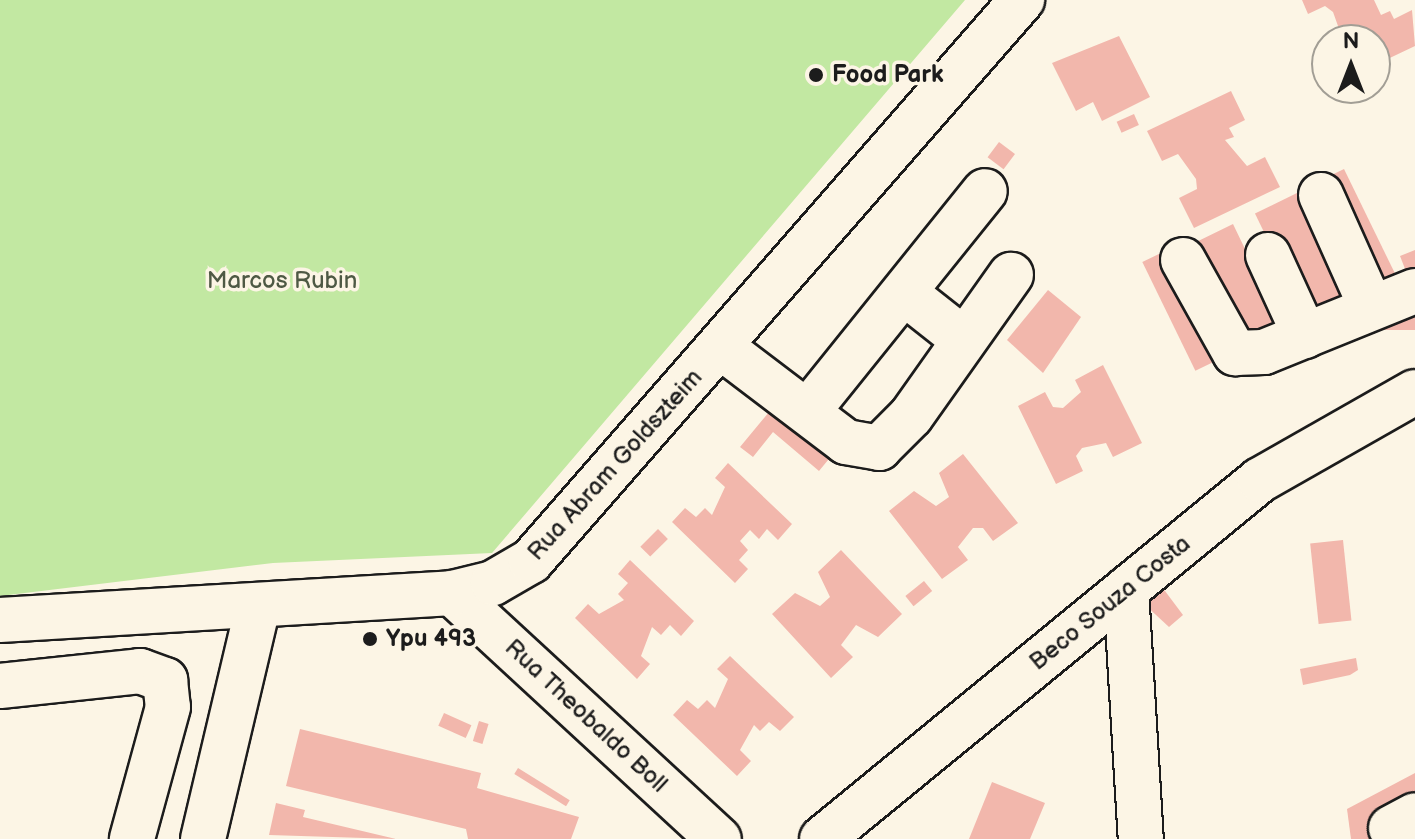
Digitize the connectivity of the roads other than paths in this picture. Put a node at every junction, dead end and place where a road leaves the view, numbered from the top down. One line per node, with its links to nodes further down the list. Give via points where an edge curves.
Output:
1 (1022, 0): 12 (street, Rua Abram Goldszteim)
2 (985, 191): 8 (street)
3 (1321, 195): 9 (street)
4 (1268, 255): 10 (street)
5 (1183, 260): 10 (street, via 1235,353 1264,352)
6 (1011, 275): 11 (street)
7 (1415, 291): 9 (street)
8 (906, 294): 11 (street); 14 (street)
9 (1371, 307): 10 (street)
10 (1305, 336)
11 (963, 339): 14 (street, via 911,416 879,448 846,442)
12 (721, 347): 14 (street); 16 (street, Rua Abram Goldszteim, via 531,561 493,583)
13 (1415, 392): 15 (street, Beco Souza Costa, via 1260,480)
14 (808, 411)
15 (1126, 590): 23 (street, Beco Souza Costa); 24 (street)
16 (452, 593): 17 (street, Rua Abram Goldszteim); 22 (street, Rua Theobaldo Boll)
17 (258, 606): 18 (street, Rua Abram Goldszteim); 21 (street)
18 (0, 620)
19 (0, 686): 20 (street, via 140,671 165,680 168,707)
20 (132, 839)
21 (203, 839)
22 (719, 839)
23 (822, 839)
24 (1141, 839)

